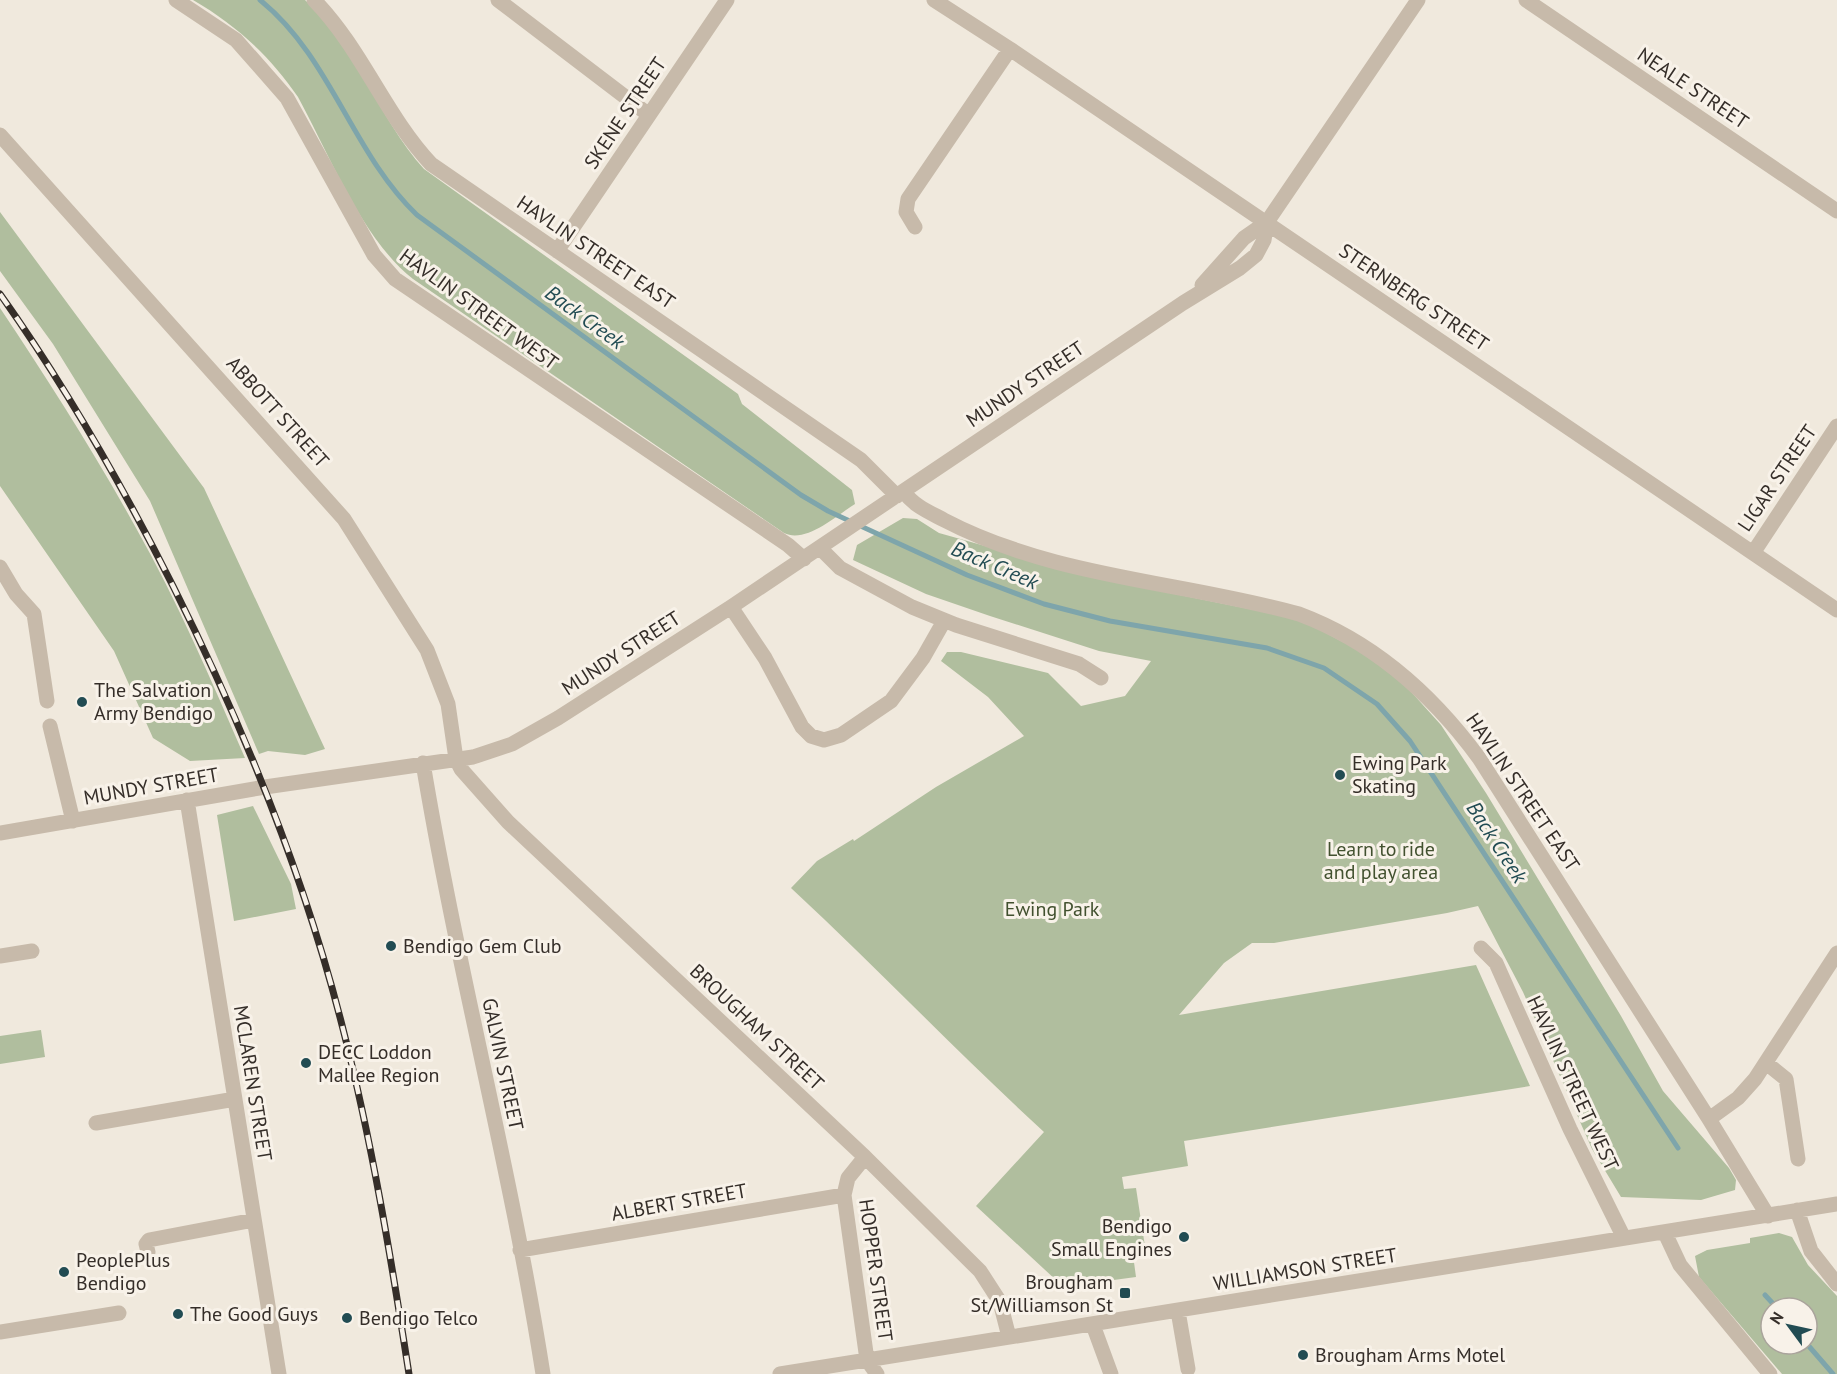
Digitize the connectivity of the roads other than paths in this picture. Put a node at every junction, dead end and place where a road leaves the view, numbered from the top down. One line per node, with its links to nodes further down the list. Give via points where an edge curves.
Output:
1 (176, 0): 21 (street, HAVLIN STREET WEST, via 236,40 287,98 374,255 394,279)
2 (314, 0): 16 (street, HAVLIN STREET EAST, via 352,44 431,164)
3 (498, 0): 11 (street)
4 (727, 0): 11 (street, SKENE STREET)
5 (934, 0): 9 (street, STERNBERG STREET)
6 (943, 0): 9 (street, STERNBERG STREET)
7 (1418, 0): 14 (street, MUNDY STREET)
8 (1526, 0): 13 (street, NEALE STREET)
9 (967, 19): 10 (street, STERNBERG STREET)
10 (1010, 48): 14 (street, STERNBERG STREET); 15 (street, via 908,199 906,212)
11 (649, 115): 16 (street, SKENE STREET)
12 (0, 135): 31 (street, ABBOTT STREET, via 344,519 427,650 447,704)
13 (1837, 211)
14 (1267, 222): 18 (street, MUNDY STREET, via 1256,255 1240,268); 20 (street, STERNBERG STREET)
15 (915, 226)
16 (557, 251): 18 (street, HAVLIN STREET EAST, via 861,460)
17 (1837, 426): 20 (street, LIGAR STREET)
18 (900, 494): 19 (street, MUNDY STREET); 42 (street, HAVLIN STREET EAST, via 937,516 1008,547 1117,578 1299,614 1335,630 1388,662 1441,710 1479,758)
19 (820, 548): 21 (street, MUNDY STREET); 27 (street, via 840,568)
20 (1753, 553): 26 (street, STERNBERG STREET)
21 (804, 559): 25 (street, MUNDY STREET)
22 (0, 567): 24 (street)
23 (0, 579): 24 (street)
24 (16, 594): 29 (street, via 34,614)
25 (731, 607): 27 (street, via 765,658 802,727 811,736 824,740 841,735 891,701); 31 (street, MUNDY STREET, via 530,735 491,752)
26 (1837, 610)
27 (944, 621): 28 (street, via 1072,662)
28 (1101, 678)
29 (47, 701)
30 (50, 726): 34 (street)
31 (456, 759): 32 (street, MUNDY STREET); 44 (street, BROUGHAM STREET, via 467,778 508,822)
32 (423, 763): 33 (street, MUNDY STREET); 53 (street, GALVIN STREET)
33 (187, 800): 34 (street, MUNDY STREET); 41 (street, MCLAREN STREET)
34 (72, 821): 35 (street, MUNDY STREET)
35 (0, 833)
36 (1481, 948): 52 (street, HAVLIN STREET WEST, via 1496,963 1570,1130)
37 (32, 951): 39 (street)
38 (1837, 953): 40 (street)
39 (0, 956)
40 (1766, 1063): 42 (street, via 1738,1098); 45 (street, via 1786,1079)
41 (235, 1099): 43 (street); 50 (street, MCLAREN STREET)
42 (1709, 1119): 49 (street, HAVLIN STREET EAST)
43 (96, 1123)
44 (864, 1157): 46 (street, HOPPER STREET, via 848,1178); 60 (street, BROUGHAM STREET, via 986,1278 1000,1302)
45 (1798, 1160)
46 (844, 1195): 53 (street, ALBERT STREET); 61 (street, HOPPER STREET)
47 (1837, 1204): 48 (street, WILLIAMSON STREET)
48 (1797, 1210): 49 (street, WILLIAMSON STREET); 55 (street, via 1811,1251)
49 (1768, 1216): 51 (street, WILLIAMSON STREET)
50 (254, 1220): 54 (street, via 149,1240); 63 (street, MCLAREN STREET)
51 (1665, 1233): 52 (street, WILLIAMSON STREET); 68 (street, via 1680,1265)
52 (1624, 1238): 56 (street, WILLIAMSON STREET)
53 (520, 1250): 64 (street, GALVIN STREET)
54 (148, 1252)
55 (1837, 1284)
56 (1178, 1311): 58 (street, WILLIAMSON STREET); 62 (street)
57 (119, 1312): 59 (street)
58 (1093, 1325): 60 (street, WILLIAMSON STREET); 67 (street)
59 (0, 1332)
60 (1009, 1337): 61 (street, WILLIAMSON STREET)
61 (865, 1367): 65 (street, WILLIAMSON STREET); 66 (street, HOPPER STREET)
62 (1188, 1369)
63 (280, 1373)
64 (543, 1374)
65 (780, 1374)
66 (877, 1374)
67 (1111, 1374)
68 (1770, 1374)

